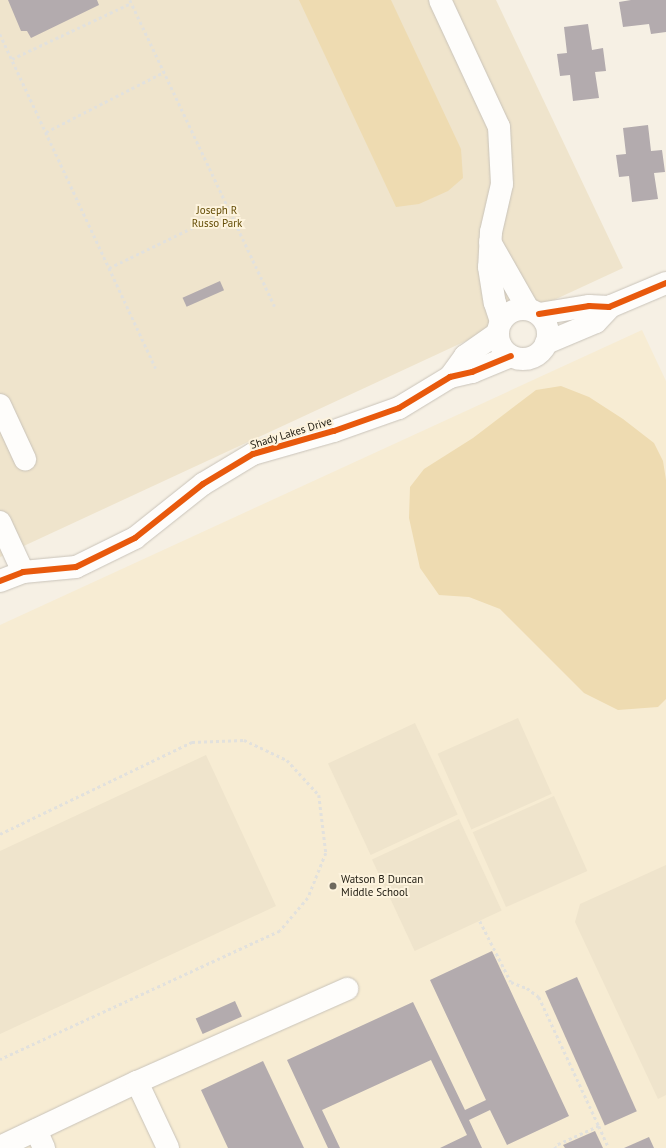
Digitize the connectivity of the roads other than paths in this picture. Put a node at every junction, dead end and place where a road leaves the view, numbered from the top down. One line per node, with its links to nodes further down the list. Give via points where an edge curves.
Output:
1 (440, 0): 2 (street, via 499,127 502,184)
2 (490, 242): 5 (street); 6 (street, via 489,267)
3 (666, 283): 4 (street)
4 (611, 306): 5 (street); 7 (street, via 596,322)
5 (533, 312): 6 (street, via 512,311); 7 (street, via 547,327)
6 (499, 327): 8 (street, via 501,346); 9 (street, Shady Lakes Drive, via 466,356)
7 (546, 343): 8 (street, via 538,354 531,357 525,359)
8 (511, 356): 9 (street, Shady Lakes Drive, via 472,372)
9 (450, 377): 13 (street, Shady Lakes Drive, via 399,408 334,431 253,454 204,484 135,538 76,567)
10 (0, 405): 11 (street)
11 (25, 458)
12 (0, 522): 13 (street)
13 (23, 572): 14 (street, Shady Lakes Drive)
14 (0, 582)
15 (347, 990): 16 (street)
16 (137, 1082): 17 (street); 19 (street)
17 (40, 1139): 18 (street)
18 (0, 1147)
19 (168, 1148)

